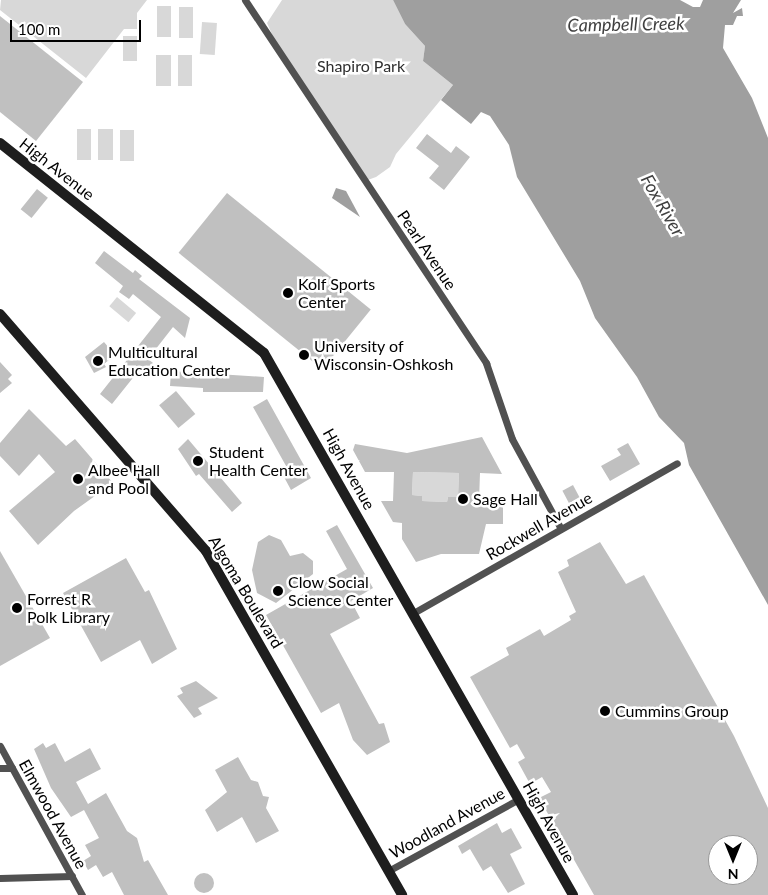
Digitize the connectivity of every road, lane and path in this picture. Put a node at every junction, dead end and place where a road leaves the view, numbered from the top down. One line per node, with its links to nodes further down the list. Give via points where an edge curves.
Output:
1 (244, 0): 5 (street, Pearl Avenue, via 486,363 512,439)
2 (0, 143): 6 (main road, High Avenue, via 264,353)
3 (0, 314): 11 (main road, Algoma Boulevard, via 206,551)
4 (677, 463): 5 (street, Rockwell Avenue)
5 (561, 529): 6 (street, Rockwell Avenue)
6 (415, 612): 10 (main road, High Avenue)
7 (0, 746): 9 (street, Elmwood Avenue)
8 (0, 768): 9 (street)
9 (12, 768): 12 (street, Elmwood Avenue)
10 (519, 799): 11 (street, Woodland Avenue); 16 (main road, High Avenue)
11 (388, 871): 15 (main road, Algoma Boulevard)
12 (72, 876): 13 (street); 14 (street, Elmwood Avenue)
13 (0, 878)
14 (82, 895)
15 (402, 895)
16 (573, 895)

